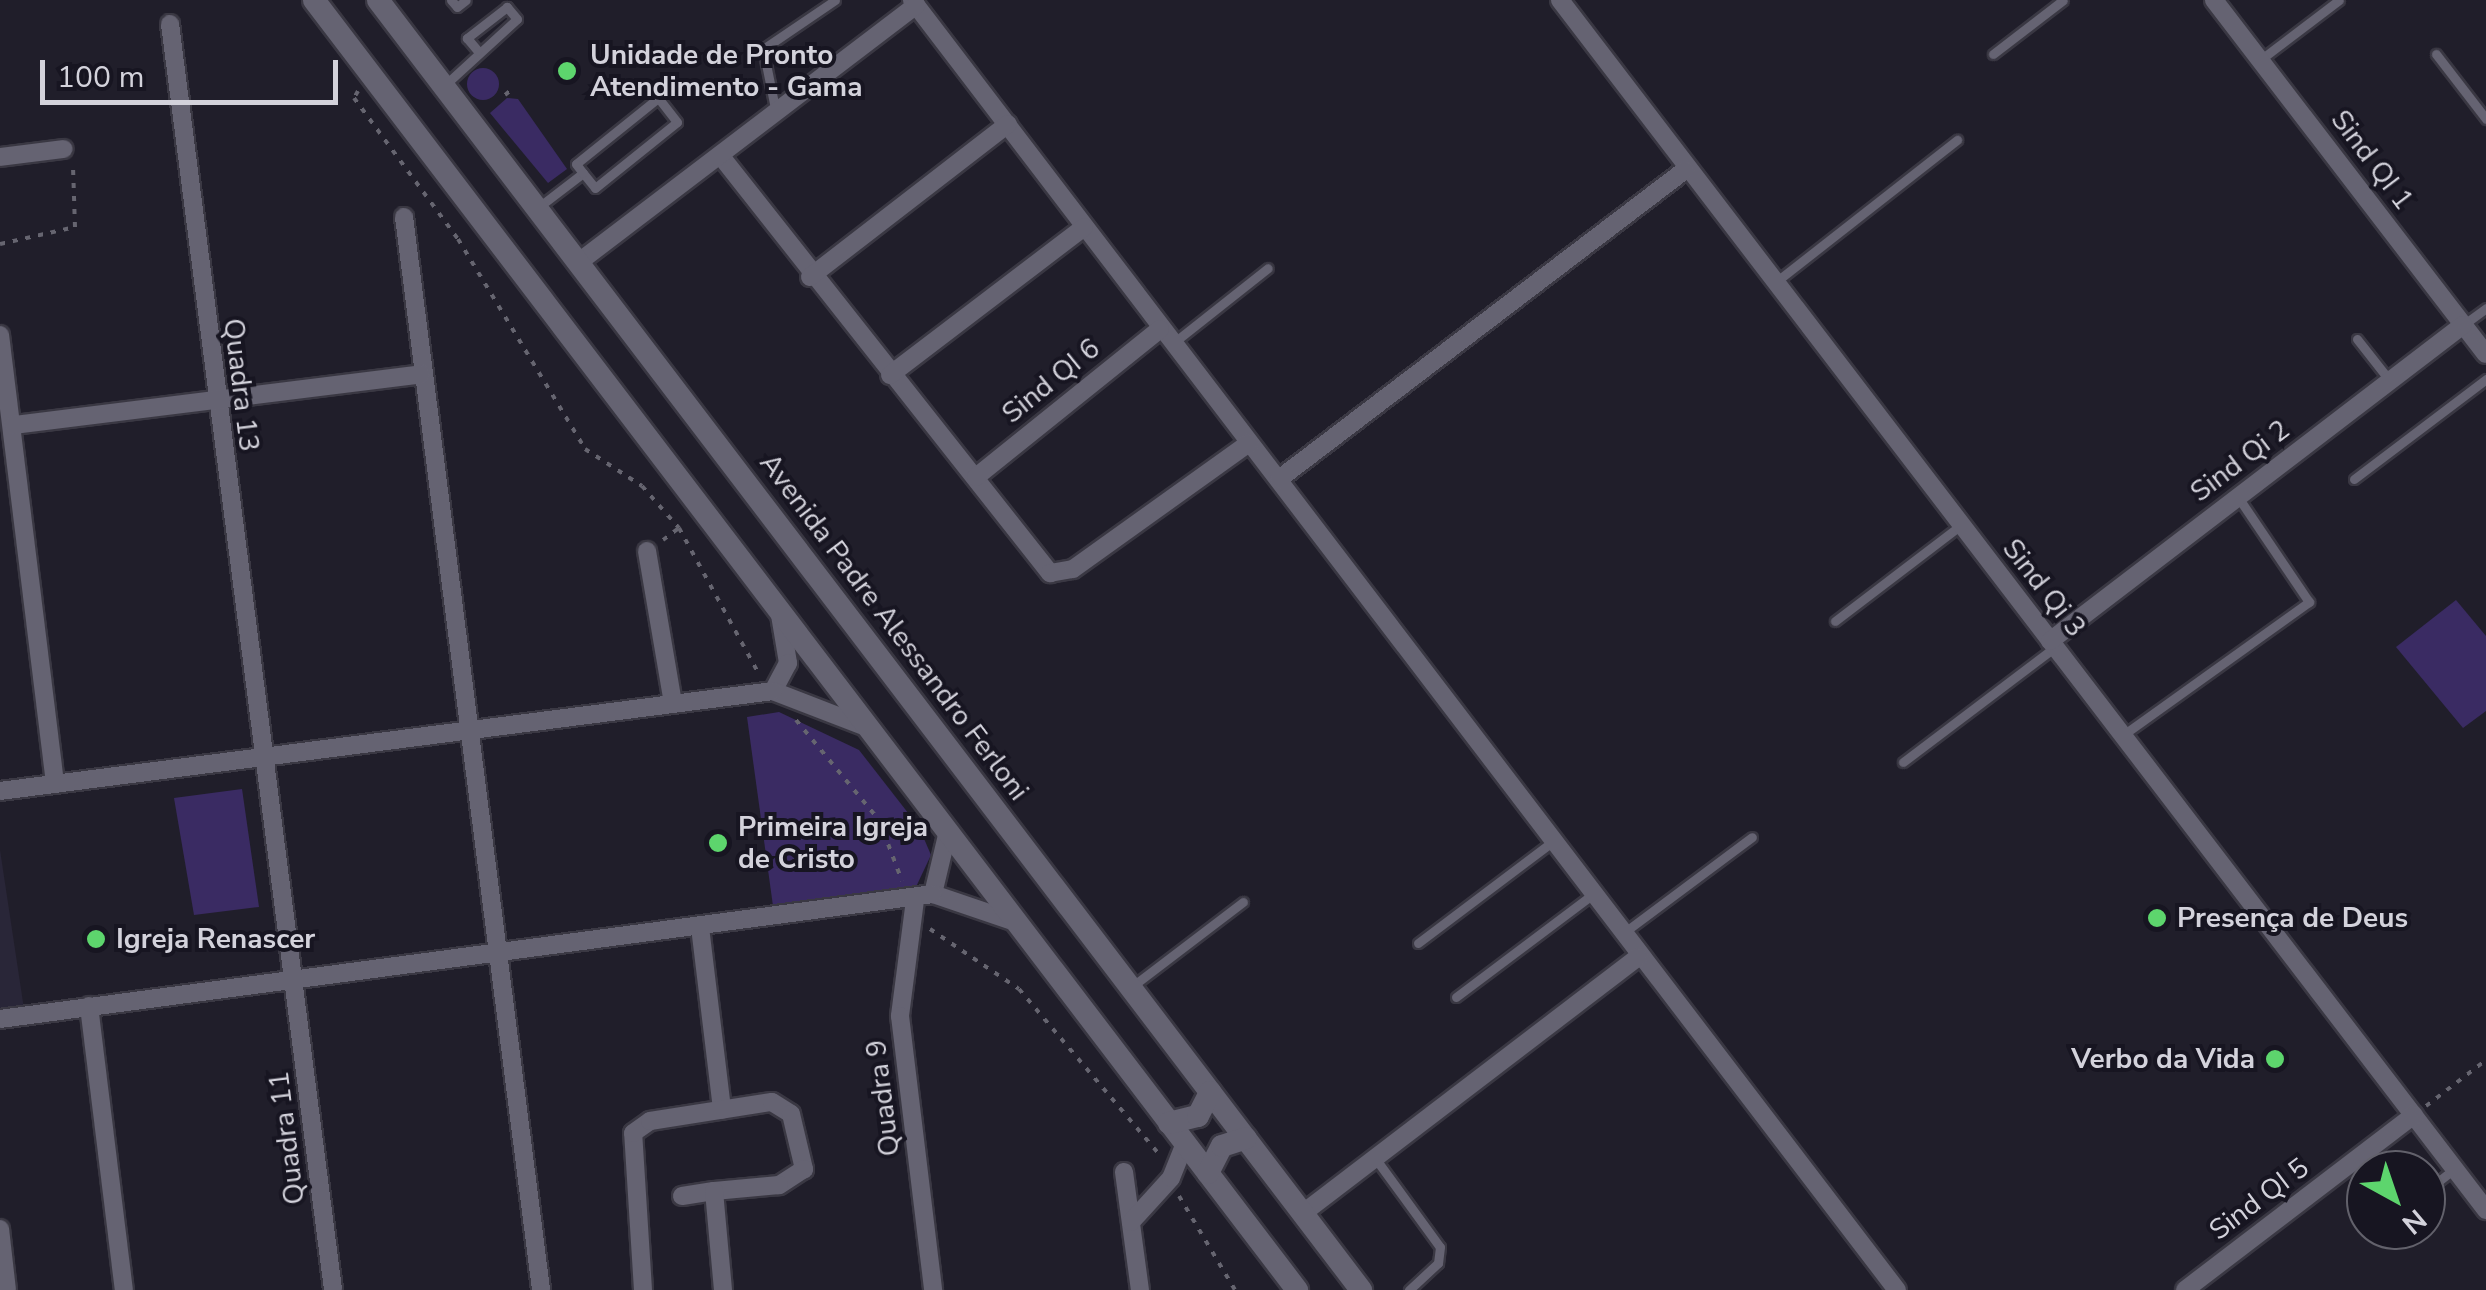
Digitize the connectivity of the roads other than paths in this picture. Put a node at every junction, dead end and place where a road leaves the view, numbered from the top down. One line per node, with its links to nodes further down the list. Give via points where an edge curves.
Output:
1 (314, 0): 12 (main road)
2 (344, 0): 12 (main road)
3 (451, 0): 4 (lane, via 457,8)
4 (466, 0)
5 (835, 0): 19 (lane, via 762,50)
6 (1560, 0): 27 (street, Sind Qi 3)
7 (2063, 0): 15 (lane)
8 (2214, 0): 17 (street, Sind QI 1)
9 (2338, 0): 17 (lane)
10 (914, 3): 19 (street); 21 (street)
11 (384, 5): 18 (main road, Avenida Padre Alessandro Ferloni)
12 (330, 21): 55 (main road)
13 (170, 24): 46 (street, Quadra 13)
14 (477, 50): 14 (lane, via 517,19 507,7 467,38); 18 (lane)
15 (1994, 54)
16 (2436, 54): 20 (lane)
17 (2260, 60): 37 (street, Sind QI 1)
18 (444, 86): 29 (main road, Avenida Padre Alessandro Ferloni)
19 (776, 113): 25 (street)
20 (2486, 119)
21 (1008, 124): 31 (street); 34 (street)
22 (1957, 140): 35 (lane)
23 (0, 148): 26 (street)
24 (63, 149): 26 (street)
25 (720, 155): 32 (street); 34 (street)
26 (1, 157)
27 (1686, 170): 35 (street, Sind Qi 3); 50 (street)
28 (583, 173): 28 (lane, via 595,188 677,122 658,98 576,164); 29 (lane)
29 (538, 208): 32 (main road, Avenida Padre Alessandro Ferloni)
30 (404, 217): 42 (street)
31 (1084, 227): 39 (street); 43 (street)
32 (578, 262): 80 (main road, Avenida Padre Alessandro Ferloni)
33 (1268, 268): 39 (lane)
34 (810, 276): 43 (street)
35 (1775, 283): 53 (street, Sind Qi 3)
36 (2486, 308): 37 (lane)
37 (2464, 325): 41 (street, Sind QI 1); 45 (street, Sind Qi 2)
38 (0, 335): 47 (street)
39 (1166, 336): 48 (street); 49 (street, Sind QI 6)
40 (2357, 339): 45 (lane)
41 (2486, 354)
42 (422, 374): 46 (street); 60 (street)
43 (890, 375): 49 (street)
44 (2486, 379): 51 (lane)
45 (2390, 381): 52 (street, Sind Qi 2)
46 (214, 396): 47 (street); 63 (street, Quadra 13)
47 (14, 425): 65 (street)
48 (1248, 443): 49 (street, via 1062,575 1050,573); 50 (street)
49 (976, 477)
50 (1279, 479): 69 (street)
51 (2354, 479)
52 (2238, 497): 57 (street, Sind Qi 2); 62 (lane, via 2309,602)
53 (1961, 525): 56 (lane); 57 (street, Sind Qi 3)
54 (647, 551): 59 (street)
55 (778, 610): 58 (street, via 788,663); 61 (main road)
56 (1835, 622)
57 (2053, 644): 62 (street, Sind Qi 3); 64 (lane)
58 (773, 691): 59 (street); 61 (street)
59 (673, 703): 60 (street)
60 (470, 729): 63 (street); 77 (street)
61 (872, 730): 67 (main road)
62 (2122, 735): 86 (street, Sind Qi 3)
63 (266, 752): 65 (street); 79 (street, Quadra 13)
64 (1903, 762)
65 (55, 784): 66 (street)
66 (0, 791)
67 (948, 831): 71 (street, Quadra 9); 73 (main road)
68 (1752, 837): 75 (lane)
69 (1552, 842): 70 (street); 76 (lane)
70 (1592, 895): 75 (street); 81 (lane)
71 (924, 897): 73 (street); 74 (street); 107 (street, Quadra 9, via 900,1016)
72 (1243, 902): 80 (lane)
73 (1018, 923): 87 (main road)
74 (700, 926): 77 (street); 85 (street)
75 (1622, 934): 78 (street)
76 (1418, 943)
77 (496, 955): 79 (street); 104 (street)
78 (1638, 957): 90 (street); 112 (street)
79 (296, 980): 82 (street); 103 (street, Quadra 11)
80 (1130, 988): 84 (main road, Avenida Padre Alessandro Ferloni)
81 (1456, 997)
82 (90, 1006): 83 (street); 102 (street)
83 (0, 1019)
84 (1210, 1092): 87 (main road, via 1198,1116); 88 (main road, Avenida Padre Alessandro Ferloni)
85 (722, 1110): 95 (street, via 783,1106 806,1159 780,1185); 105 (street, via 632,1132)
86 (2414, 1115): 91 (street, Sind Qi 3); 113 (street, Sind QI 5)
87 (1169, 1123): 89 (main road)
88 (1246, 1138): 93 (main road, via 1222,1146); 98 (main road, Avenida Padre Alessandro Ferloni)
89 (1185, 1144): 93 (main road); 99 (street, via 1171,1178)
90 (1375, 1158): 98 (street); 111 (lane, via 1440,1247 1438,1262)
91 (2455, 1168): 94 (lane); 97 (street, Sind Qi 3)
92 (1124, 1172): 99 (street)
93 (1208, 1173): 109 (main road)
94 (2446, 1175)
95 (714, 1192): 96 (street); 106 (street)
96 (682, 1196)
97 (2486, 1210)
98 (1302, 1214): 110 (main road, Avenida Padre Alessandro Ferloni)
99 (1130, 1222): 108 (street)
100 (0, 1230): 101 (street)
101 (7, 1290)
102 (124, 1290)
103 (333, 1290)
104 (541, 1290)
105 (643, 1290)
106 (724, 1290)
107 (933, 1290)
108 (1140, 1290)
109 (1297, 1290)
110 (1361, 1290)
111 (1409, 1290)
112 (1897, 1290)
113 (2184, 1290)

